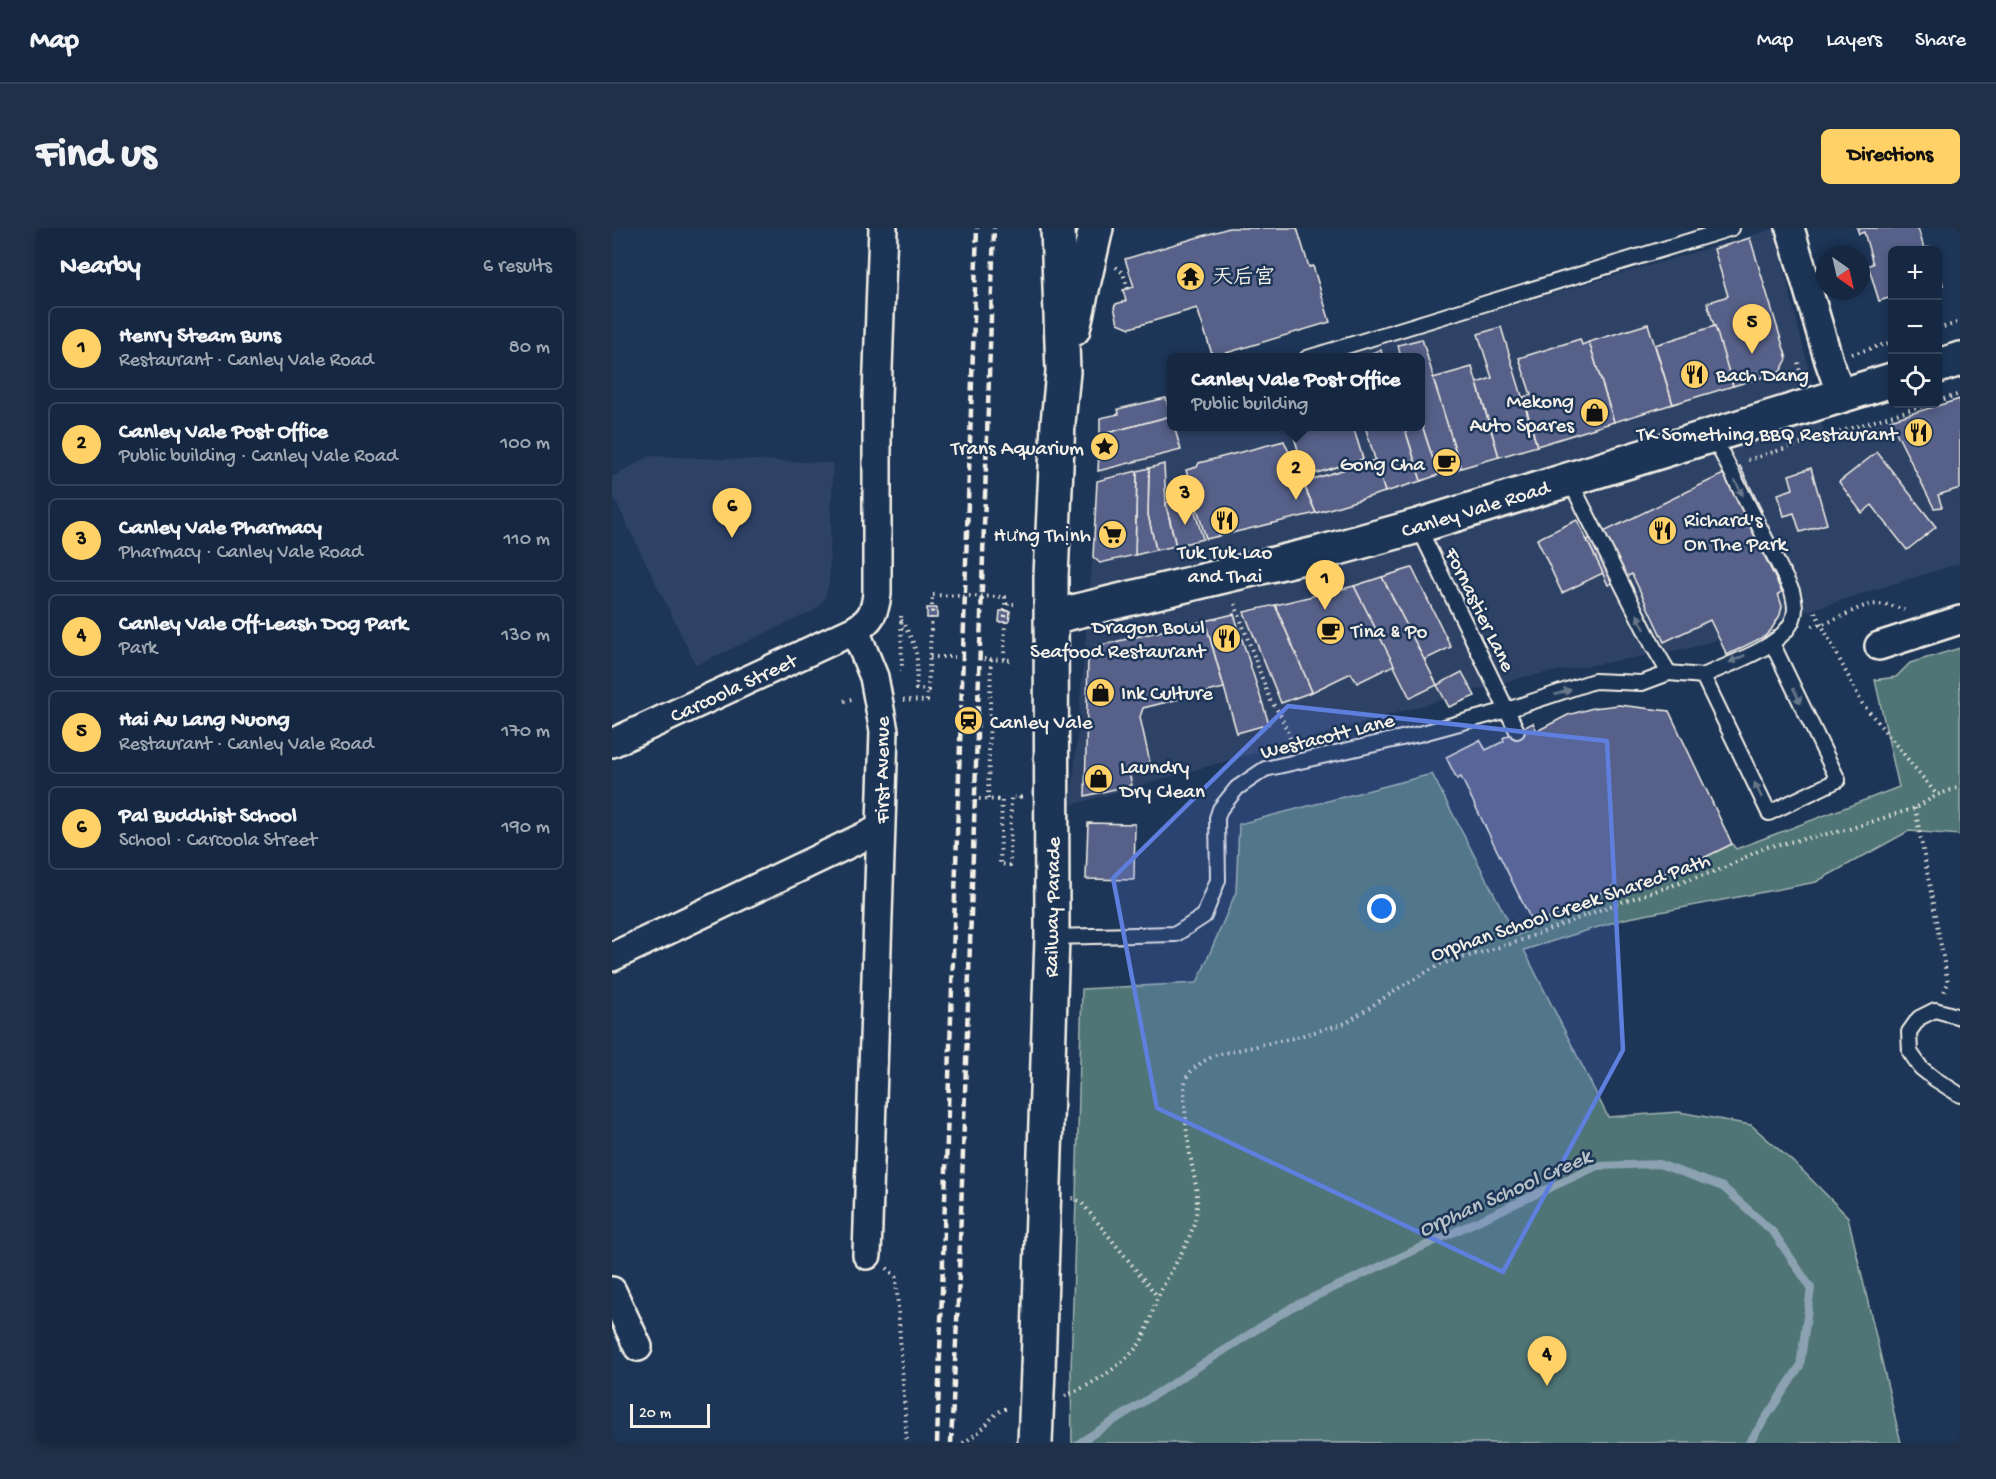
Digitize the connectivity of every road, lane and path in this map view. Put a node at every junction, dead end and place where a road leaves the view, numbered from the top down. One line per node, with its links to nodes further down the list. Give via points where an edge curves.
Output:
1 (883, 228): 37 (street, via 877,397 877,594 873,616)
2 (1058, 228): 10 (main road, Railway Parade)
3 (1732, 228): 12 (lane)
4 (1790, 228): 21 (street)
5 (1087, 232): 10 (main road); 17 (main road, Railway Parade)
6 (1123, 273): 7 (path)
7 (1128, 289)
8 (1960, 322): 9 (path)
9 (1942, 327)
10 (1063, 335): 17 (main road, Railway Parade)
11 (1888, 343): 13 (path)
12 (1320, 353)
13 (1852, 354)
14 (1960, 359): 16 (main road)
15 (1798, 362): 18 (path, via 1800,371)
16 (1942, 365)
17 (1063, 372): 33 (main road, Railway Parade)
18 (1790, 375)
19 (1888, 381): 21 (main road, Canley Vale Road)
20 (1960, 394): 22 (path)
21 (1841, 395): 24 (main road, Canley Vale Road)
22 (1942, 400)
23 (1916, 408): 25 (path)
24 (1713, 436): 26 (main road, Canley Vale Road); 38 (lane, one-way to 38, via 1792,591 1793,619)
25 (1743, 461)
26 (1569, 479): 27 (main road, Canley Vale Road); 46 (lane, one-way to 26)
27 (1418, 526): 33 (main road, Canley Vale Road); 50 (lane, Fornastier Lane)
28 (1014, 604): 32 (path, via 1008,604)
29 (1236, 604): 53 (path, via 1270,700 1280,714)
30 (1866, 605): 36 (path)
31 (1812, 606): 36 (path)
32 (1005, 617): 40 (path, bridge, via 1005,597 932,595); 44 (path)
33 (1052, 617): 61 (main road, Railway Parade)
34 (901, 620): 48 (path, via 918,656 916,689)
35 (1960, 620): 39 (street)
36 (1821, 625): 55 (path, via 1862,703)
37 (855, 630): 52 (street, Carcoola Street); 60 (street, First Avenue, via 874,676 882,713)
38 (1772, 643): 47 (lane, one-way to 47); 47 (lane, one-way to 47, via 1838,780 1770,813)
39 (1879, 646)
40 (930, 657): 41 (path); 48 (path)
41 (956, 657)
42 (984, 659): 43 (path)
43 (991, 659): 44 (path); 58 (path)
44 (1004, 660): 45 (path)
45 (1013, 660)
46 (1669, 673): 47 (lane); 50 (lane, Westacott Lane, one-way to 46, via 1594,681 1642,683)
47 (1703, 675)
48 (928, 690): 49 (path, via 927,701)
49 (913, 700)
50 (1508, 710): 51 (lane, Fornastier Lane); 53 (lane, Westacott Lane)
51 (1517, 731)
52 (612, 743)
53 (1299, 761): 61 (lane, Westacott Lane, via 1265,769 1237,788 1220,809 1218,880 1204,916 1176,934)
54 (1960, 787): 55 (path, Orphan School Creek Shared Path)
55 (1937, 795): 59 (path, Orphan School Creek Shared Path)
56 (1011, 797): 58 (path, via 1010,865 1000,864 1002,800)
57 (979, 799): 58 (path)
58 (988, 800)
59 (1915, 808): 63 (path); 69 (path, Orphan School Creek Shared Path, via 1846,830 1766,847 1722,869 1514,943 1440,964 1346,1023 1205,1060 1187,1078 1184,1087 1198,1202 1196,1218)
60 (880, 829): 62 (street); 67 (street, First Avenue)
61 (1052, 936): 75 (main road, Railway Parade, bridge)
62 (612, 957)
63 (1948, 983)
64 (1960, 1017): 65 (lane, via 1935,1010 1919,1018 1909,1032 1910,1052 1921,1068)
65 (1960, 1095)
66 (1069, 1196): 69 (path, via 1081,1202)
67 (876, 1260): 73 (path, via 896,1277)
68 (612, 1292): 70 (street)
69 (1158, 1297): 71 (path, Orphan School Creek Shared Path, via 1138,1346 1123,1362 1086,1387)
70 (638, 1347)
71 (1061, 1397)
72 (1015, 1406): 74 (path, via 997,1413)
73 (908, 1443)
74 (963, 1443)
75 (1035, 1443)

